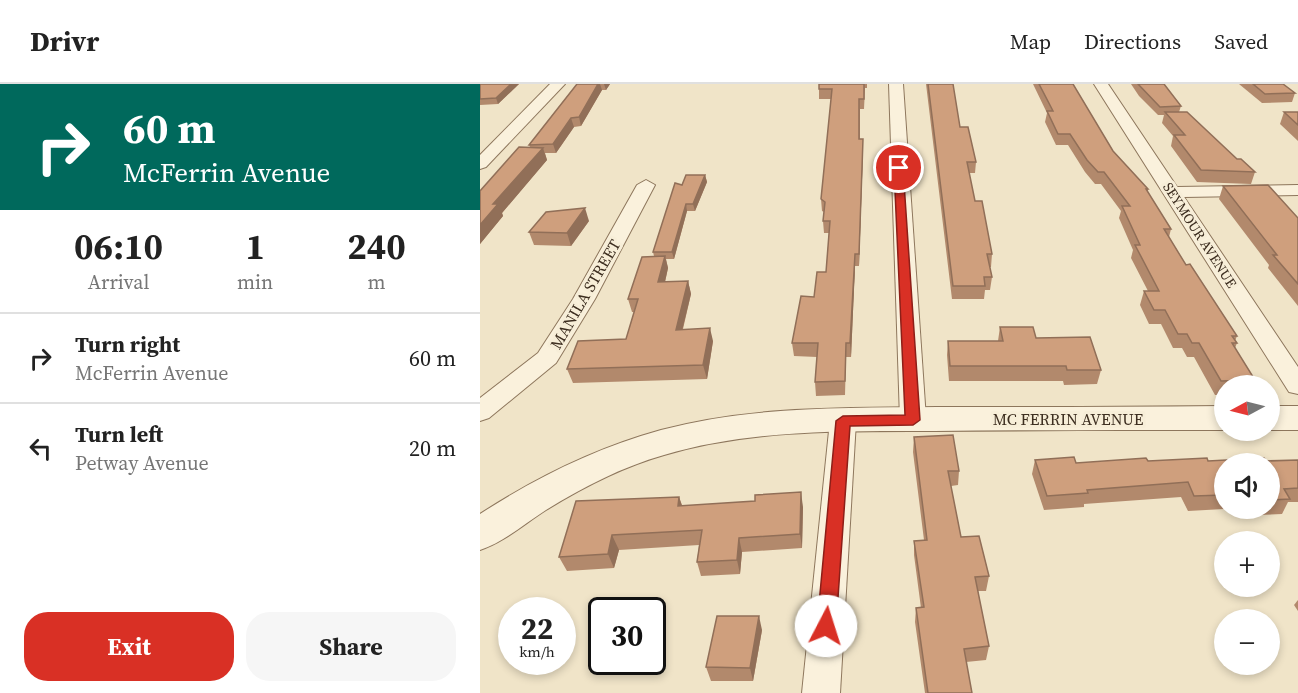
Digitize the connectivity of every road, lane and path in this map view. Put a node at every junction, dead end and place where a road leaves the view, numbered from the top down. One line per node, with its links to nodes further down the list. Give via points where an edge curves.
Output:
1 (558, 84): 4 (street)
2 (896, 84): 13 (street)
3 (1101, 84): 7 (street, SEYMOUR AVENUE)
4 (480, 164)
5 (645, 185): 9 (street, MANILA STREET, via 584,300 547,358)
6 (1298, 190): 7 (street)
7 (1171, 192): 8 (street, SEYMOUR AVENUE)
8 (1298, 386)
9 (480, 412)
10 (1214, 418): 13 (street, MC FERRIN AVENUE)
11 (1280, 418): 12 (street)
12 (1298, 418)
13 (913, 420): 14 (street, MC FERRIN AVENUE)
14 (843, 421): 15 (street, MC FERRIN AVENUE, via 773,424 696,434 623,454 565,482); 16 (street)
15 (481, 531)
16 (821, 693)

